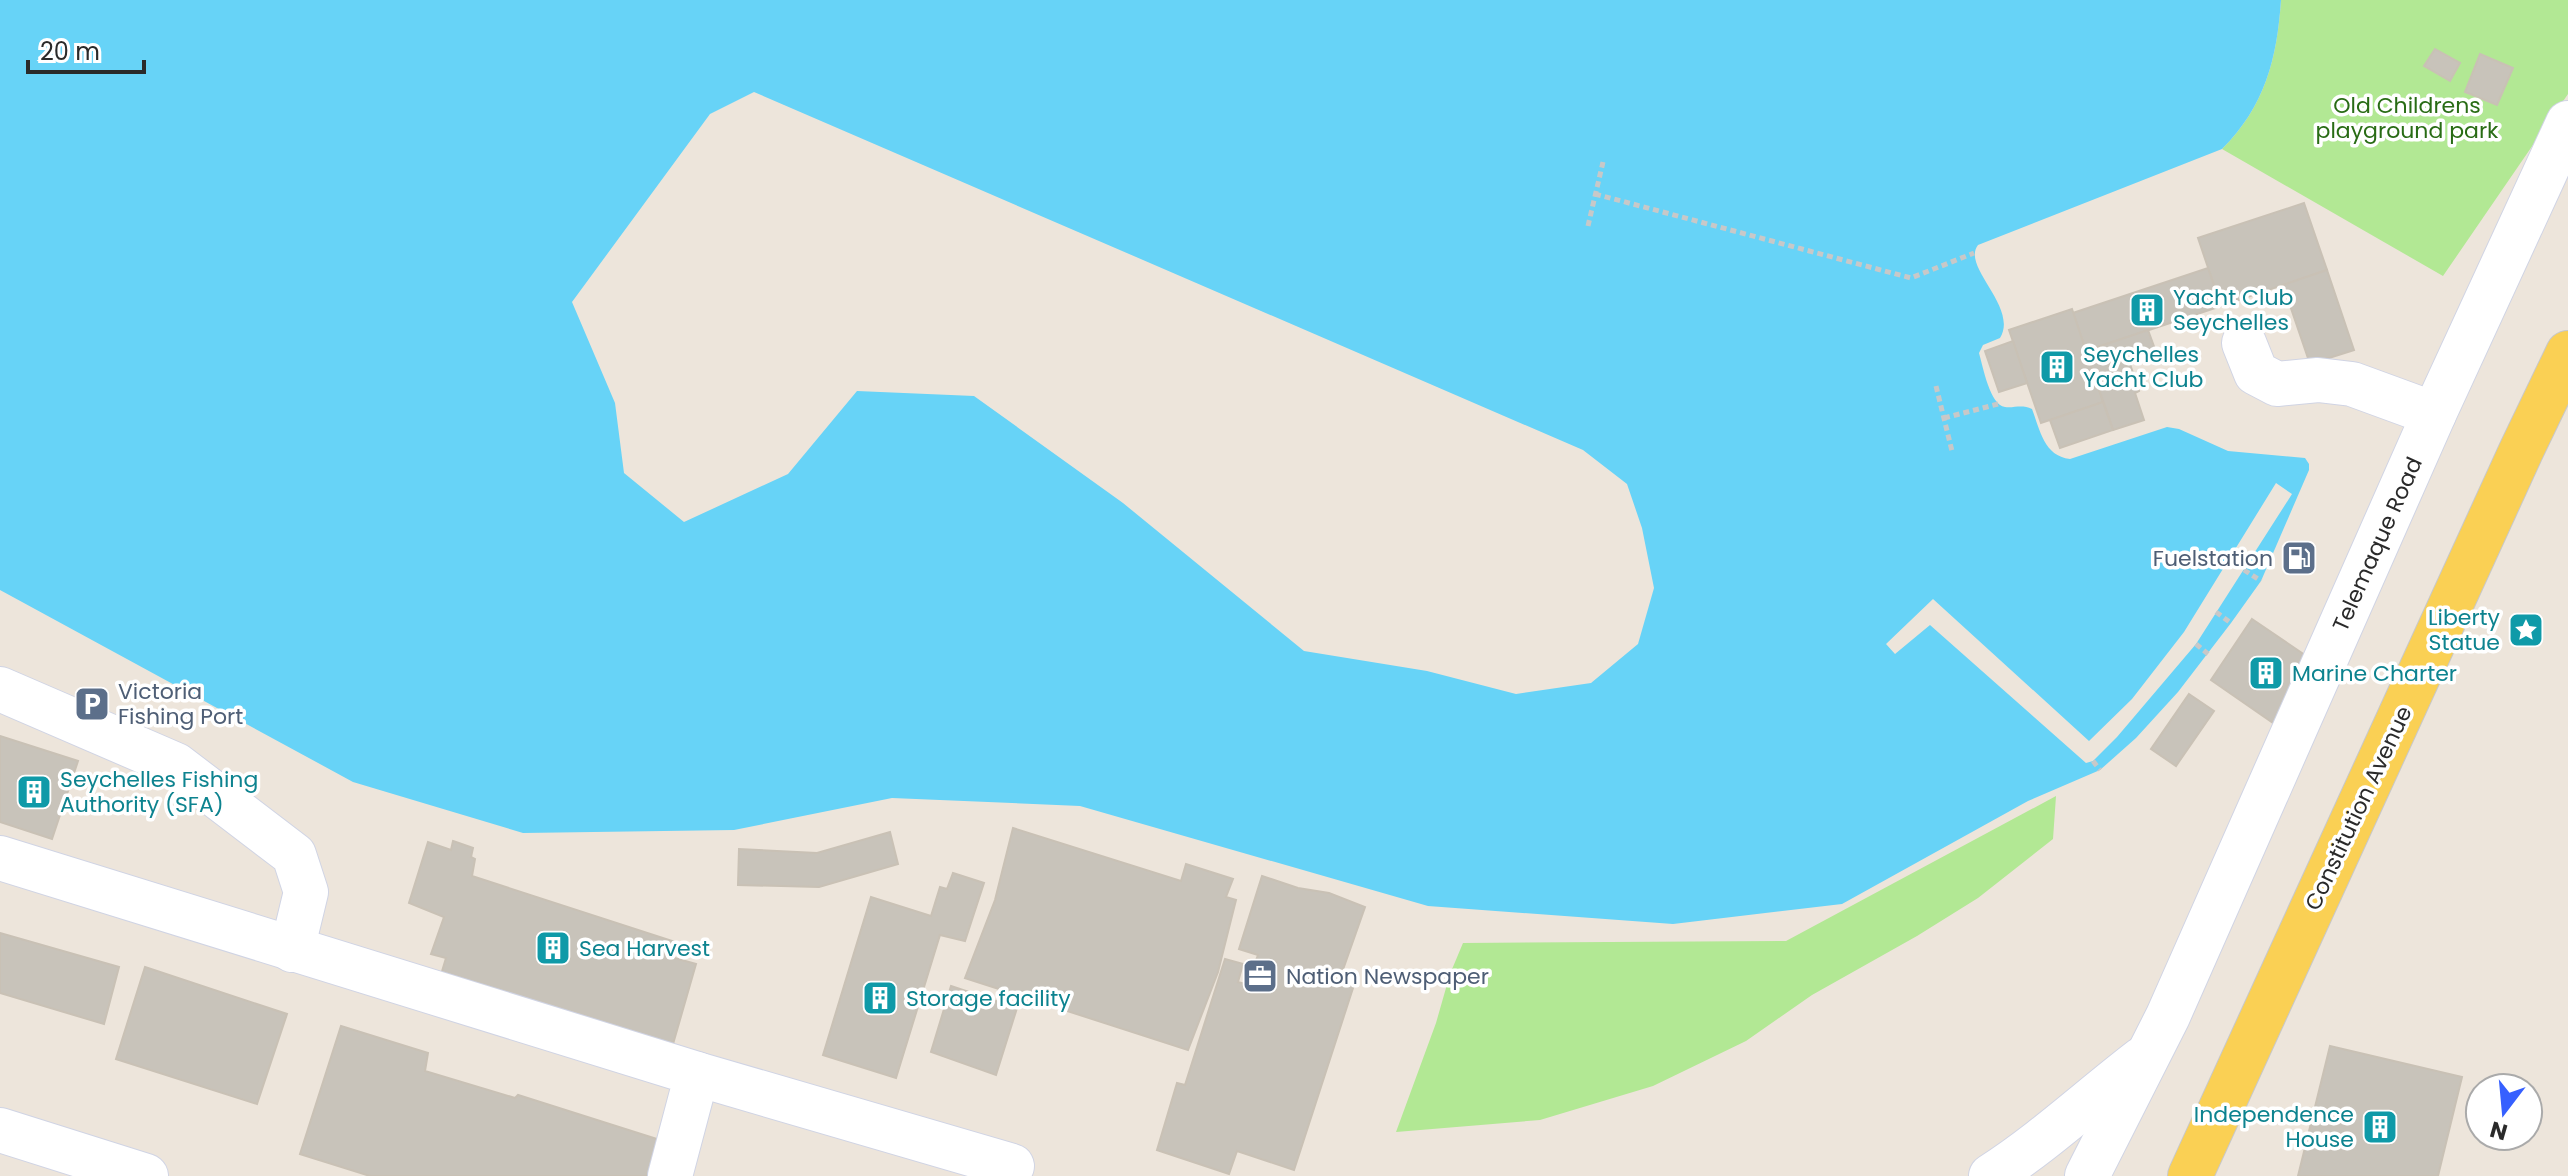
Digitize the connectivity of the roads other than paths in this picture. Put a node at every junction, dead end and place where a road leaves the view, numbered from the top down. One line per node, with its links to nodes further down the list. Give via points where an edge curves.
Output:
1 (2568, 123): 4 (street, Telemaque Road)
2 (2244, 343): 4 (street, via 2256,373 2277,384 2352,384)
3 (2568, 353): 17 (main road, Constitution Avenue)
4 (2434, 414): 8 (street, Telemaque Road)
5 (0, 689): 7 (street, via 176,765 294,855 306,892)
6 (0, 858): 7 (street)
7 (292, 950): 9 (street)
8 (2150, 1053): 15 (street, Telemaque Road); 16 (street, Telemaque Road)
9 (697, 1074): 12 (street); 14 (street)
10 (0, 1130): 11 (street)
11 (77, 1166): 13 (street)
12 (1012, 1166)
13 (146, 1176)
14 (670, 1176)
15 (1991, 1176)
16 (2087, 1176)
17 (2190, 1176)

